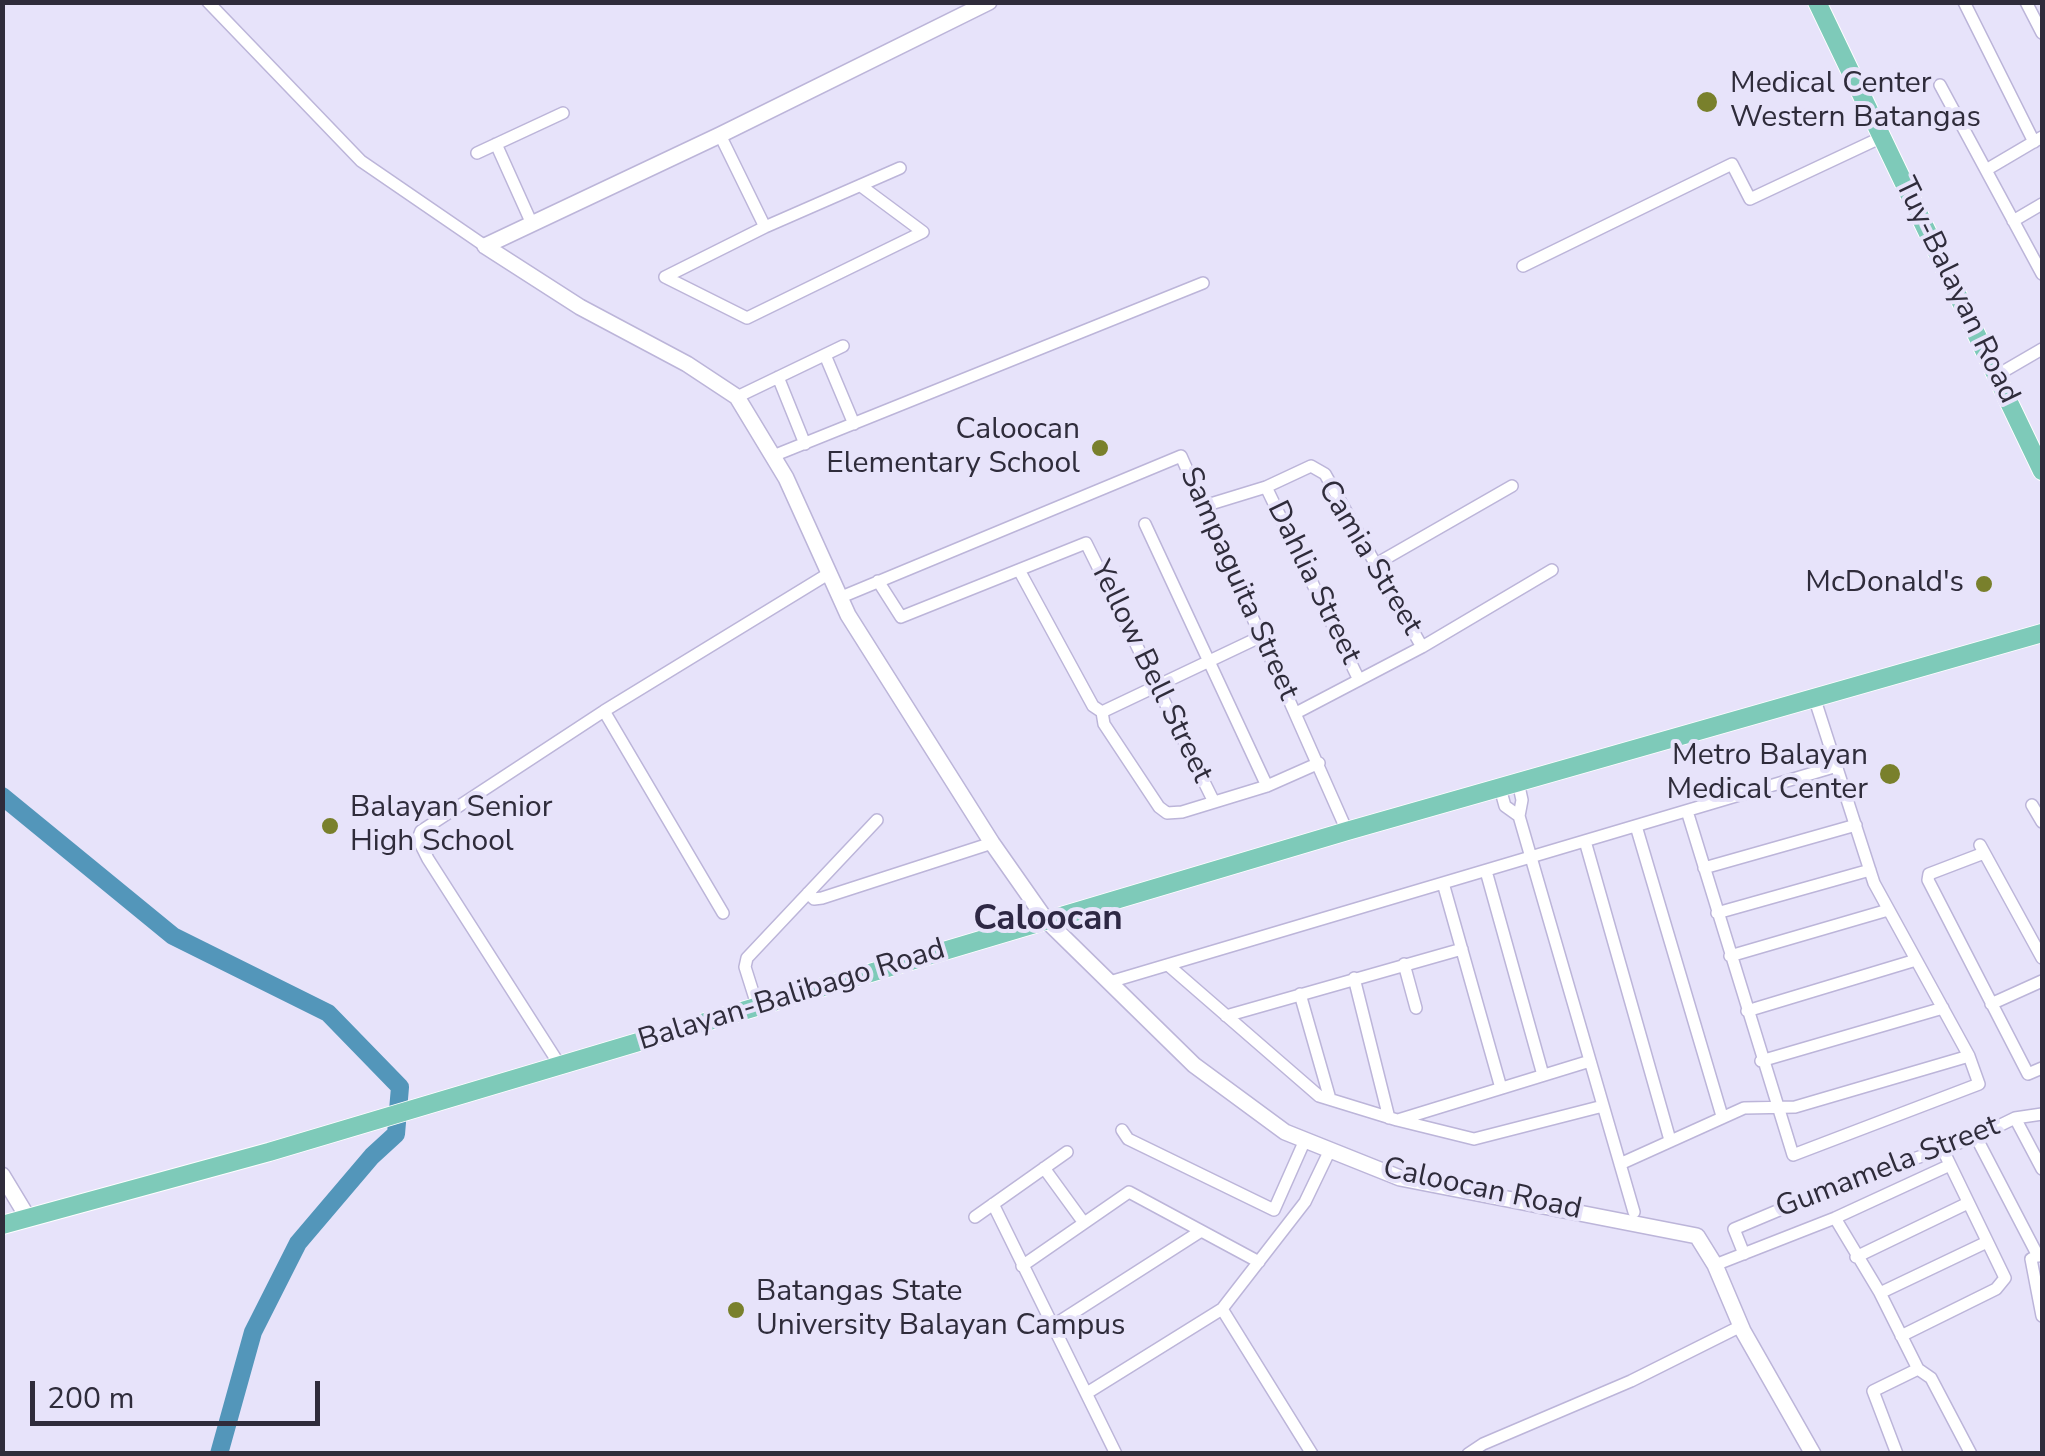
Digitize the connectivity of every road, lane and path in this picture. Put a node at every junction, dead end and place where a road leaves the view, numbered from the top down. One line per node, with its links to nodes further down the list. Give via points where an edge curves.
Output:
1 (208, 2): 21 (street, via 361,161)
2 (989, 2): 9 (street)
3 (1817, 2): 10 (main road, Tuy-Balayan Road)
4 (1964, 2): 11 (street)
5 (2026, 2): 6 (street)
6 (2042, 34)
7 (1940, 85): 15 (street)
8 (563, 113): 12 (street)
9 (720, 135): 19 (street); 20 (street)
10 (1880, 138): 22 (street, via 1750,199 1732,164); 28 (main road, Tuy-Balayan Road)
11 (2038, 139): 15 (street)
12 (496, 144): 13 (street); 19 (street)
13 (477, 153)
14 (900, 168): 16 (street)
15 (1986, 170): 18 (street)
16 (861, 186): 20 (street); 20 (street, via 923,232 747,318 665,277)
17 (2042, 204): 18 (street)
18 (2014, 221): 23 (street)
19 (532, 224): 21 (street)
20 (766, 228)
21 (485, 246): 30 (street)
22 (1523, 266)
23 (2042, 272)
24 (1204, 283): 31 (street)
25 (842, 346): 27 (street)
26 (2042, 349): 28 (street)
27 (825, 355): 29 (street); 31 (street)
28 (1998, 374): 34 (main road, Tuy-Balayan Road)
29 (778, 377): 30 (street); 32 (street)
30 (736, 397): 33 (street, Caloocan Road)
31 (854, 424): 32 (street)
32 (805, 444): 33 (street)
33 (774, 456): 42 (street, Caloocan Road)
34 (2042, 471)
35 (1512, 486): 39 (street)
36 (1266, 487): 37 (street, Camia Street); 39 (street, Camia Street, via 1311,466 1325,474); 49 (street, Dahlia Street)
37 (1204, 506): 43 (street, Sampaguita Street, via 1181,456); 46 (street, Sampaguita Street)
38 (1145, 524): 48 (street)
39 (1376, 564): 47 (street, Camia Street)
40 (1019, 570): 43 (street, via 901,618); 50 (street, Yellow Bell Street, via 1086,543); 53 (street, via 1092,706)
41 (1552, 570): 47 (street)
42 (828, 574): 44 (street, Caloocan Road); 52 (street)
43 (878, 581): 44 (street, Sampaguita Street)
44 (839, 598): 69 (street, Caloocan Road)
45 (2042, 633): 51 (main road, Balayan-Balibago Road)
46 (1262, 636): 48 (street); 54 (street, Sampaguita Street)
47 (1422, 647): 49 (street)
48 (1209, 661): 50 (street); 58 (street)
49 (1360, 680): 54 (street)
50 (1156, 685): 53 (street); 59 (street, Yellow Bell Street)
51 (1816, 700): 56 (street); 57 (main road, Balayan-Balibago Road)
52 (604, 712): 77 (street); 99 (street, via 420,832 418,840)
53 (1102, 712): 59 (street, via 1158,808 1182,812)
54 (1296, 713): 55 (street, Sampaguita Street)
55 (1319, 763): 58 (street); 67 (street, Sampaguita Street)
56 (1837, 766): 61 (street); 65 (street)
57 (1508, 785): 62 (street, via 1522,800); 62 (street, via 1505,806); 67 (main road, Balayan-Balibago Road)
58 (1267, 786): 59 (street)
59 (1214, 800)
60 (2032, 805): 64 (street)
61 (1687, 811): 66 (street); 71 (street)
62 (1518, 816): 70 (street)
63 (877, 820): 75 (street)
64 (2042, 822)
65 (1856, 825): 71 (street); 73 (street)
66 (1636, 826): 68 (street); 107 (street)
67 (1347, 831): 79 (main road, Balayan-Balibago Road)
68 (1585, 841): 70 (street); 113 (street)
69 (992, 843): 75 (street, via 822,898); 79 (street, Caloocan Road)
70 (1531, 857): 72 (street); 97 (street)
71 (1704, 868): 78 (street)
72 (1486, 870): 74 (street); 101 (street)
73 (1870, 870): 76 (street); 78 (street)
74 (1443, 883): 80 (street); 85 (street)
75 (808, 893): 91 (street, via 746,958)
76 (1888, 910): 81 (street); 83 (street)
77 (724, 913)
78 (1717, 914): 81 (street)
79 (1046, 920): 91 (main road, Balayan-Balibago Road); 112 (street, Caloocan Road, via 1194,1065)
80 (1462, 949): 84 (street); 102 (street)
81 (1730, 956): 94 (street)
82 (2042, 958): 90 (street, via 1982,849 1928,874)
83 (1916, 960): 93 (street); 94 (street)
84 (1404, 964): 86 (street); 92 (street)
85 (1168, 965): 88 (street); 95 (street)
86 (1354, 978): 89 (street); 109 (street)
87 (2042, 980): 90 (street)
88 (1113, 981)
89 (1300, 994): 95 (street); 103 (street)
90 (1991, 1004): 100 (street, via 2028,1074)
91 (757, 1005): 99 (main road, Balayan-Balibago Road)
92 (1416, 1008)
93 (1943, 1008): 96 (street); 98 (street)
94 (1747, 1011): 98 (street)
95 (1226, 1016): 103 (street)
96 (1969, 1056): 105 (street); 105 (street, via 1979,1084 1793,1155)
97 (1590, 1060): 101 (street); 104 (street)
98 (1762, 1061): 105 (street)
99 (562, 1067): 126 (main road, Balayan-Balibago Road)
100 (2042, 1068)
101 (1544, 1075): 102 (street)
102 (1501, 1088): 109 (street)
103 (1330, 1099): 109 (street)
104 (1603, 1106): 109 (street, via 1474,1139); 117 (street)
105 (1777, 1107): 107 (street)
106 (2042, 1114): 108 (street, Gumamela Street)
107 (1722, 1116): 113 (street)
108 (2016, 1118): 111 (street, Gumamela Street); 120 (street)
109 (1394, 1119)
110 (1122, 1130): 112 (street, via 1128,1139 1274,1210)
111 (1976, 1137): 115 (street, Gumamela Street); 133 (street)
112 (1305, 1140): 114 (street, Caloocan Road)
113 (1670, 1140): 117 (street)
114 (1330, 1150): 135 (street, via 1305,1202); 136 (street, Caloocan Road, via 1400,1178 1697,1236)
115 (1943, 1150): 118 (street); 132 (street, Gumamela Street, via 1734,1229)
116 (1067, 1152): 119 (street)
117 (1620, 1164): 124 (street)
118 (1950, 1165): 122 (street); 127 (street)
119 (1044, 1168): 123 (street); 128 (street)
120 (2042, 1169)
121 (2, 1175): 126 (street)
122 (1968, 1203): 131 (street); 134 (street)
123 (993, 1204): 125 (street); 137 (street)
124 (1634, 1212)
125 (975, 1217)
126 (28, 1218): 129 (main road, Balayan-Balibago Road)
127 (1835, 1218): 132 (street); 134 (street)
128 (1084, 1223): 130 (street, via 1129,1192); 137 (street)
129 (2, 1225)
130 (1201, 1231): 135 (street); 142 (street)
131 (1987, 1242): 138 (street); 143 (street, via 2005,1278 1996,1289)
132 (1744, 1254): 136 (street)
133 (2040, 1254): 140 (street, via 2031,1259)
134 (1856, 1257): 138 (street)
135 (1258, 1262): 139 (street)
136 (1714, 1265): 141 (street, Caloocan Road)
137 (1022, 1266): 142 (street)
138 (1880, 1293): 143 (street)
139 (1222, 1308): 145 (street); 147 (street)
140 (2042, 1316)
141 (1741, 1326): 148 (street); 149 (street, Caloocan Road)
142 (1052, 1328): 145 (street)
143 (1901, 1336): 144 (street)
144 (1918, 1369): 150 (street, via 1873,1391); 151 (street, via 1931,1378)
145 (1087, 1393): 146 (street)
146 (1116, 1454)
147 (1312, 1454)
148 (1468, 1454)
149 (1813, 1454)
150 (1896, 1454)
151 (1971, 1454)

